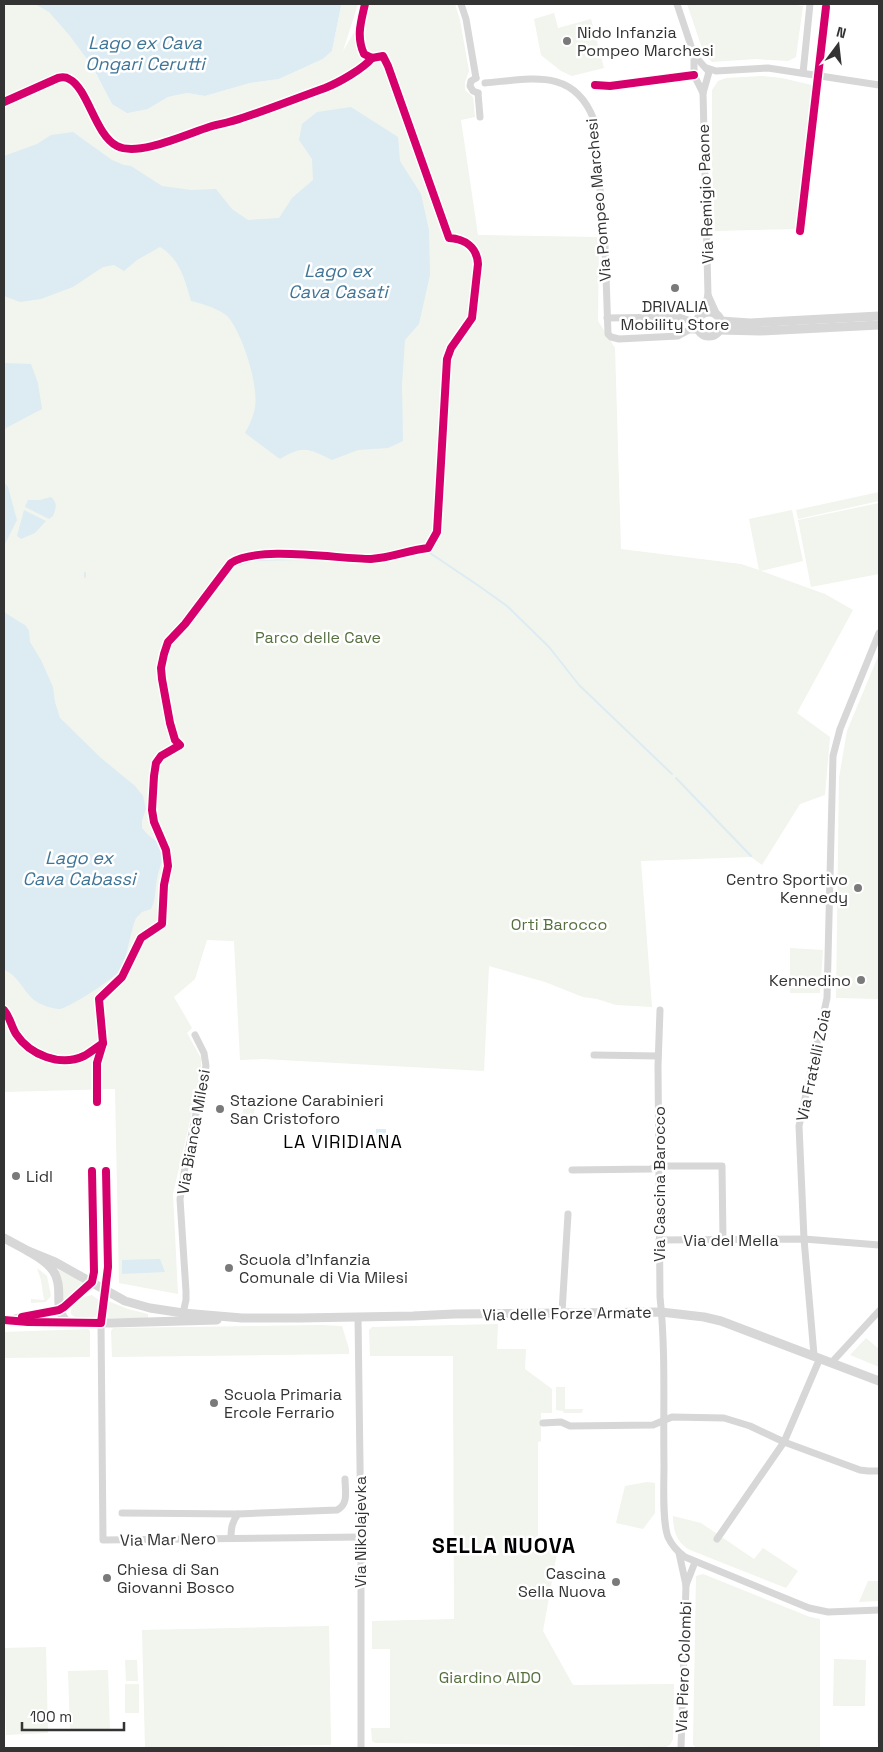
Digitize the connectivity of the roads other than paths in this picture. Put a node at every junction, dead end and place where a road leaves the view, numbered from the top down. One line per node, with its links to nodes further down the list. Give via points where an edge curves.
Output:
1 (461, 4): 8 (street)
2 (677, 4): 4 (street)
3 (810, 4): 6 (street)
4 (694, 55): 5 (street); 7 (street)
5 (707, 72): 6 (street, via 754,68); 7 (street, via 702,81); 7 (street, via 699,66); 13 (street)
6 (803, 73): 11 (street)
7 (695, 75): 10 (street, via 610,86); 13 (street)
8 (476, 78): 9 (street); 12 (street, via 470,86)
9 (485, 84): 12 (street); 17 (street, Via Pompeo Marchesi, via 553,80 574,89 589,107 594,120 597,150)
10 (594, 85)
11 (879, 85)
12 (478, 92): 14 (street)
13 (703, 93): 15 (street, Via Remigio Paone)
14 (480, 117)
15 (708, 295): 18 (street, Via Remigio Paone); 19 (street, Via Remigio Paone)
16 (879, 316): 18 (street, via 750,323)
17 (607, 318): 19 (street, via 679,317); 19 (street, Via Pompeo Marchesi, via 608,334 616,339 678,336)
18 (719, 318): 19 (street, via 709,312); 21 (street)
19 (700, 322): 21 (street, via 704,334 709,336)
20 (879, 326): 21 (street, via 741,332)
21 (719, 330)
22 (879, 633): 31 (street, Via Fratelli Zoia, via 840,730 833,756 827,998 799,1126)
23 (660, 1010): 26 (street, Via Cascina Barocco)
24 (195, 1035): 38 (street, Via Bianca Milesi, via 206,1066 180,1199)
25 (594, 1055): 26 (street)
26 (658, 1056): 27 (street, Via Cascina Barocco)
27 (659, 1167): 28 (street); 32 (street, Via Cascina Barocco); 33 (street, via 722,1166)
28 (572, 1170)
29 (568, 1214): 42 (street)
30 (4, 1238): 35 (street, Via delle Forze Armate)
31 (804, 1239): 33 (street, Via del Mella); 34 (street, Via del Mella); 51 (street, Via Fratelli Zoia)
32 (659, 1240): 33 (street, Via del Mella); 43 (street, Via Cascina Barocco)
33 (723, 1240)
34 (879, 1245)
35 (28, 1251): 36 (street, Via delle Forze Armate); 39 (street, Via delle Forze Armate, via 55,1272)
36 (92, 1282): 37 (street, Via delle Forze Armate); 39 (street)
37 (105, 1290): 41 (street, Via delle Forze Armate, via 125,1302); 49 (street)
38 (186, 1291): 41 (street, via 179,1305); 44 (street, Via Bianca Milesi)
39 (59, 1310): 47 (street); 48 (street)
40 (879, 1311): 52 (street)
41 (169, 1312): 44 (street, Via delle Forze Armate)
42 (562, 1312): 43 (street, Via delle Forze Armate); 45 (street, Via delle Forze Armate)
43 (661, 1312): 51 (street, Via delle Forze Armate, via 713,1319); 54 (street, Via Cascina Barocco)
44 (183, 1313): 46 (street, Via delle Forze Armate); 50 (street, via 176,1318 164,1318)
45 (358, 1316): 46 (street, Via delle Forze Armate); 61 (street, Via Nikolajevka)
46 (242, 1318): 50 (street, Via delle Forze Armate)
47 (8, 1320): 48 (street, Via delle Forze Armate)
48 (67, 1322): 49 (street, Via delle Forze Armate)
49 (101, 1322): 50 (street, Via delle Forze Armate); 62 (street, Via Mar Nero, via 103,1540)
50 (153, 1323)
51 (817, 1357): 52 (street, Via delle Forze Armate); 56 (street)
52 (832, 1362): 53 (street, Via delle Forze Armate)
53 (879, 1381)
54 (663, 1420): 55 (street, via 653,1425 570,1426 561,1422); 56 (street, via 672,1417 724,1418); 64 (street, Via Cascina Barocco, via 666,1528)
55 (544, 1423)
56 (784, 1442): 57 (street, via 860,1470); 63 (street)
57 (879, 1470)
58 (345, 1479): 60 (street, via 345,1502 340,1509)
59 (122, 1513): 60 (street)
60 (238, 1514): 62 (street, via 231,1528)
61 (360, 1537): 62 (street, Via Mar Nero); 68 (street, Via Nikolajevka)
62 (231, 1538)
63 (717, 1539)
64 (679, 1553): 65 (street); 66 (street, Via Piero Colombi)
65 (695, 1562): 66 (street, Via Piero Colombi); 67 (street, via 809,1608 828,1612)
66 (686, 1585): 69 (street, Via Piero Colombi)
67 (879, 1610)
68 (361, 1748)
69 (681, 1748)

